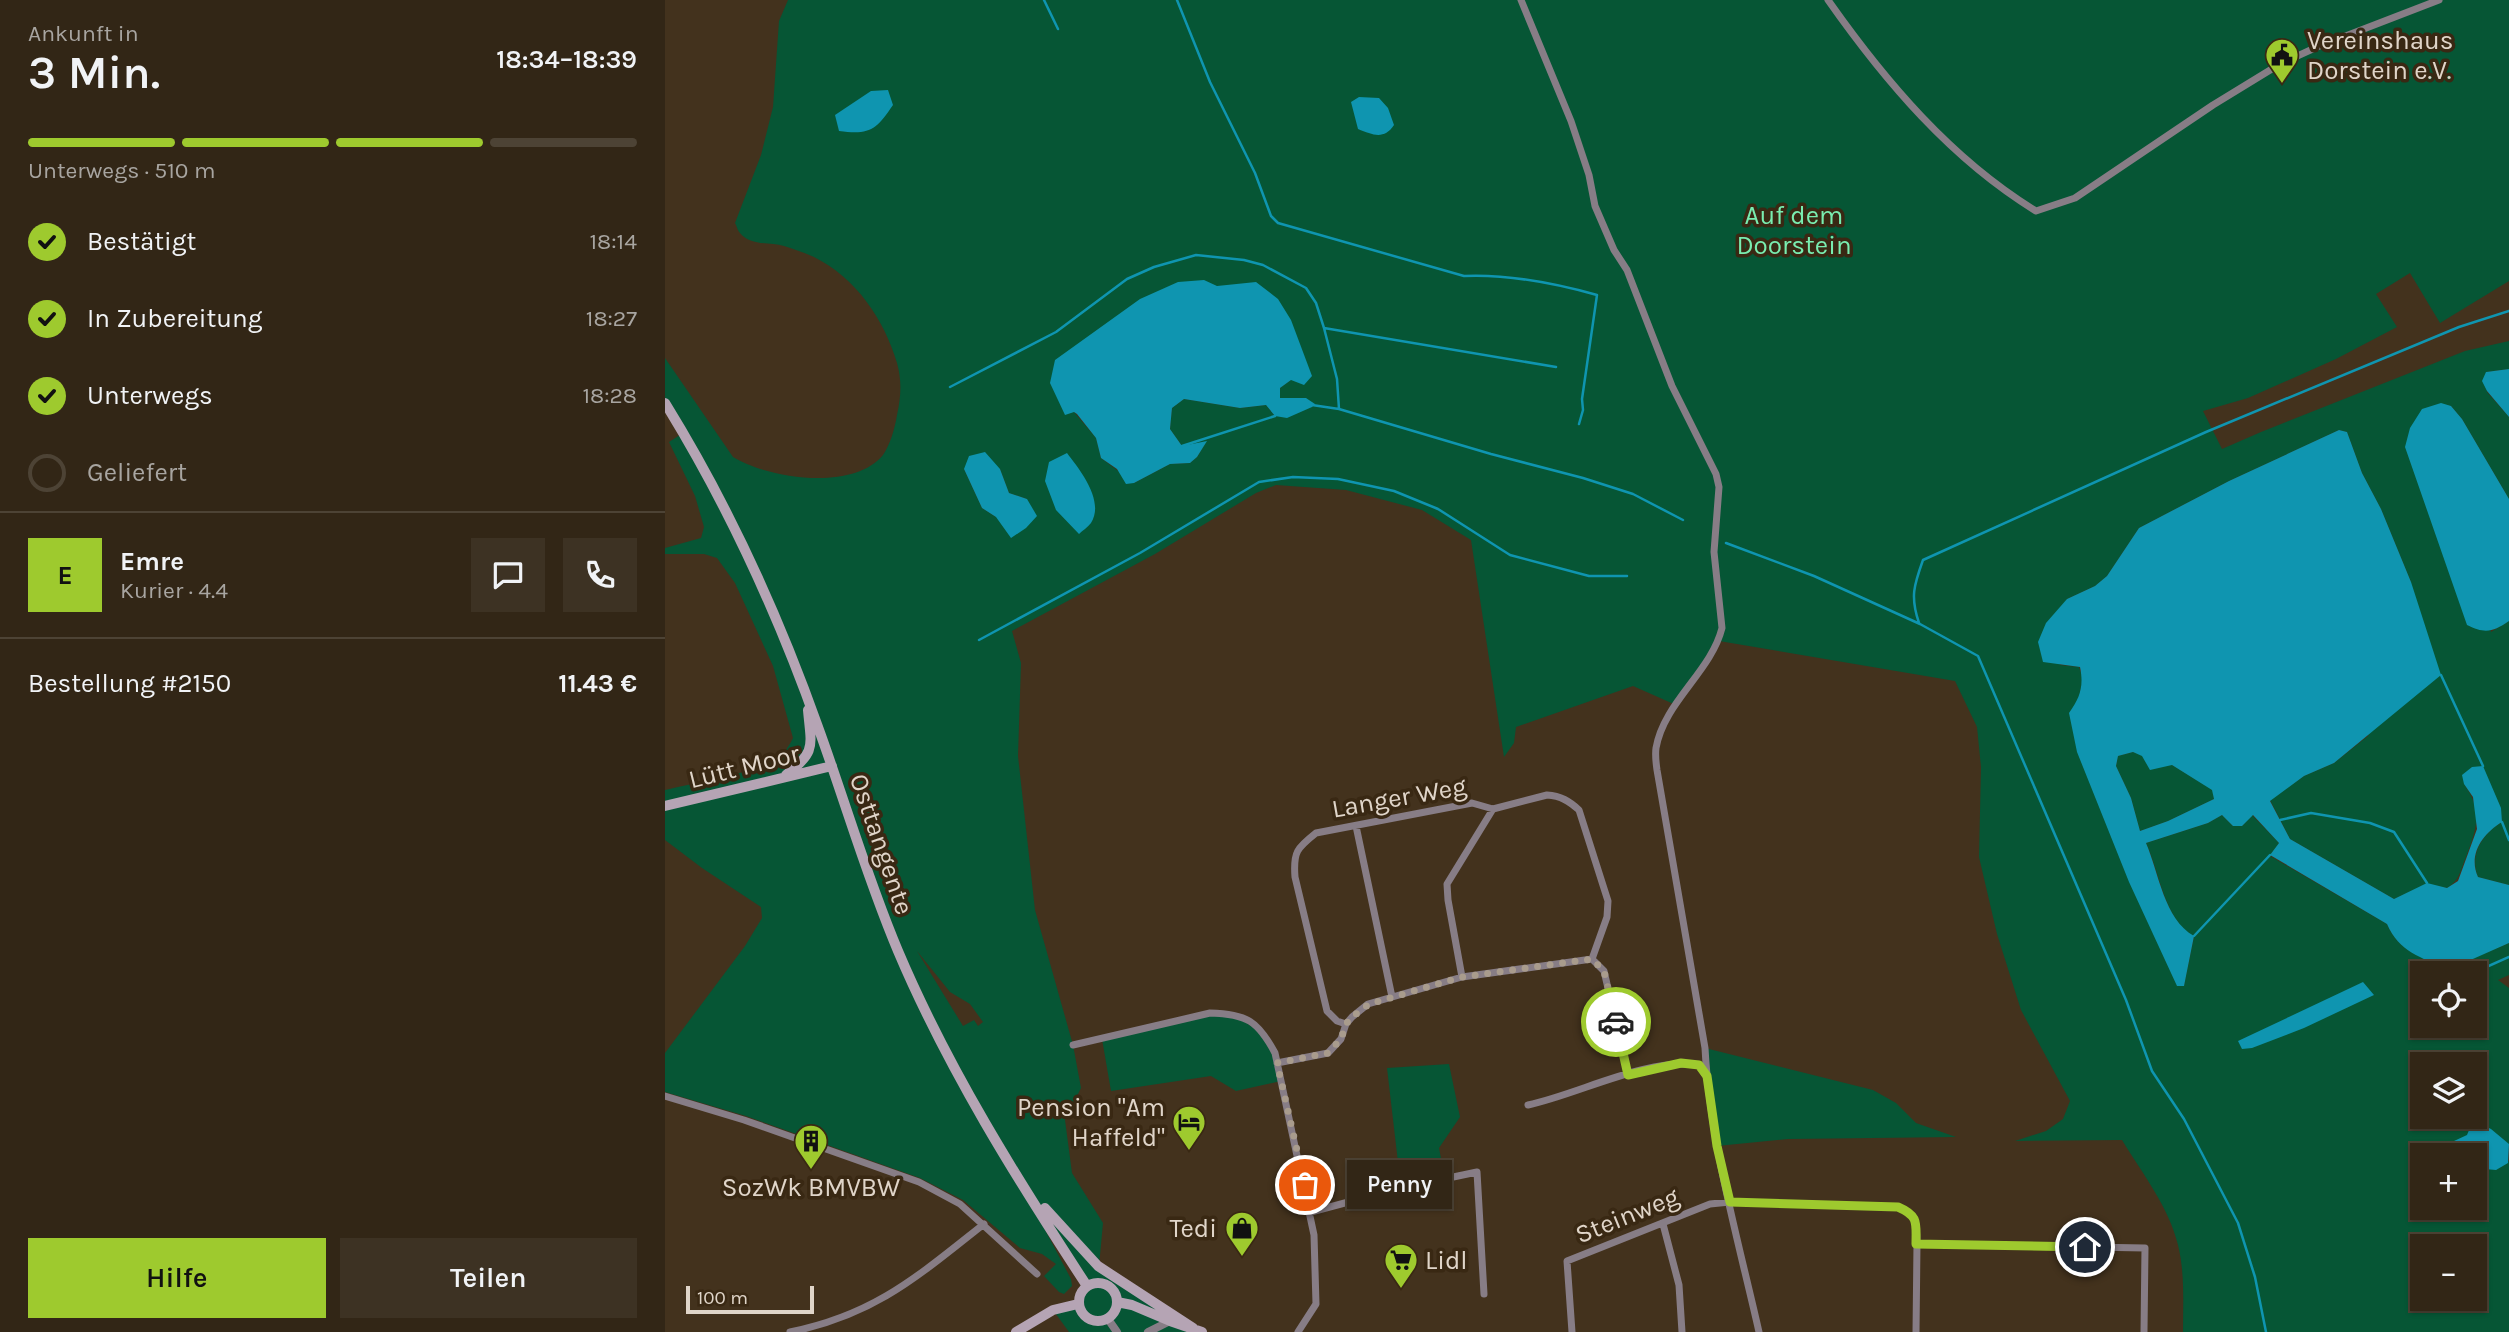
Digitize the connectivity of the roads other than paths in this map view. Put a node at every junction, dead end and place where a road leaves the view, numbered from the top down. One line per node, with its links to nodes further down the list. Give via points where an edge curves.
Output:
1 (1521, 0): 18 (street, via 1571,121 1595,206 1719,487 1714,552 1722,628 1719,641 1667,722 1655,750)
2 (1828, 0): 3 (street, via 1927,124 1968,164 2036,211 2075,198 2280,64)
3 (2439, 0)
4 (665, 403): 5 (main road, Osttangente, via 740,539)
5 (807, 698): 6 (main road, Osttangente); 7 (main road, via 811,745 804,761)
6 (832, 766): 7 (main road, Lütt Moor); 21 (main road, Osttangente, via 898,951 941,1045)
7 (783, 778): 8 (main road, Lütt Moor)
8 (665, 806)
9 (1493, 809): 10 (street, Langer Weg, via 1472,803); 11 (street, Langer Weg, via 1548,795 1569,801 1579,810 1608,901 1607,918); 12 (street, Langer Weg, via 1447,884)
10 (1356, 826): 13 (street); 14 (street, Langer Weg, via 1316,833 1297,850 1294,860 1327,1011)
11 (1592, 959): 12 (street); 17 (street, via 1604,971)
12 (1462, 977): 13 (street)
13 (1392, 997): 14 (street, via 1369,1004)
14 (1346, 1024): 16 (street, via 1341,1039 1328,1053)
15 (1073, 1045): 16 (street, via 1210,1013 1233,1014 1251,1020 1266,1036)
16 (1277, 1063): 23 (street)
17 (1628, 1075): 18 (street, via 1681,1063 1699,1065); 20 (street)
18 (1707, 1076): 22 (street)
19 (665, 1096): 24 (street, via 919,1182 960,1204)
20 (1528, 1105)
21 (1016, 1172): 28 (main road, Osttangente); 34 (main road, via 1098,1265)
22 (1730, 1202): 25 (street, Steinweg, via 1710,1204); 26 (street, Steinweg, via 1898,1207 1916,1221); 42 (street)
23 (1311, 1212): 29 (street, via 1477,1172); 39 (street, via 1316,1304)
24 (983, 1224): 27 (street); 35 (street, via 911,1282 871,1306)
25 (1663, 1224): 40 (street, Steinweg, via 1567,1261); 41 (street, via 1679,1285)
26 (1916, 1244): 43 (street); 44 (street, via 2145,1248)
27 (1037, 1274)
28 (1087, 1286): 30 (main road, via 1104,1283 1114,1291); 31 (main road)
29 (1485, 1294)
30 (1117, 1302): 32 (main road); 33 (main road)
31 (1078, 1304): 32 (main road, via 1088,1320); 36 (main road, via 1053,1310)
32 (1108, 1318): 37 (street)
33 (1170, 1321): 34 (main road); 38 (street)
34 (1197, 1330)
35 (790, 1332)
36 (1016, 1332)
37 (1117, 1332)
38 (1149, 1332)
39 (1298, 1332)
40 (1572, 1332)
41 (1682, 1332)
42 (1759, 1332)
43 (1916, 1332)
44 (2144, 1332)

